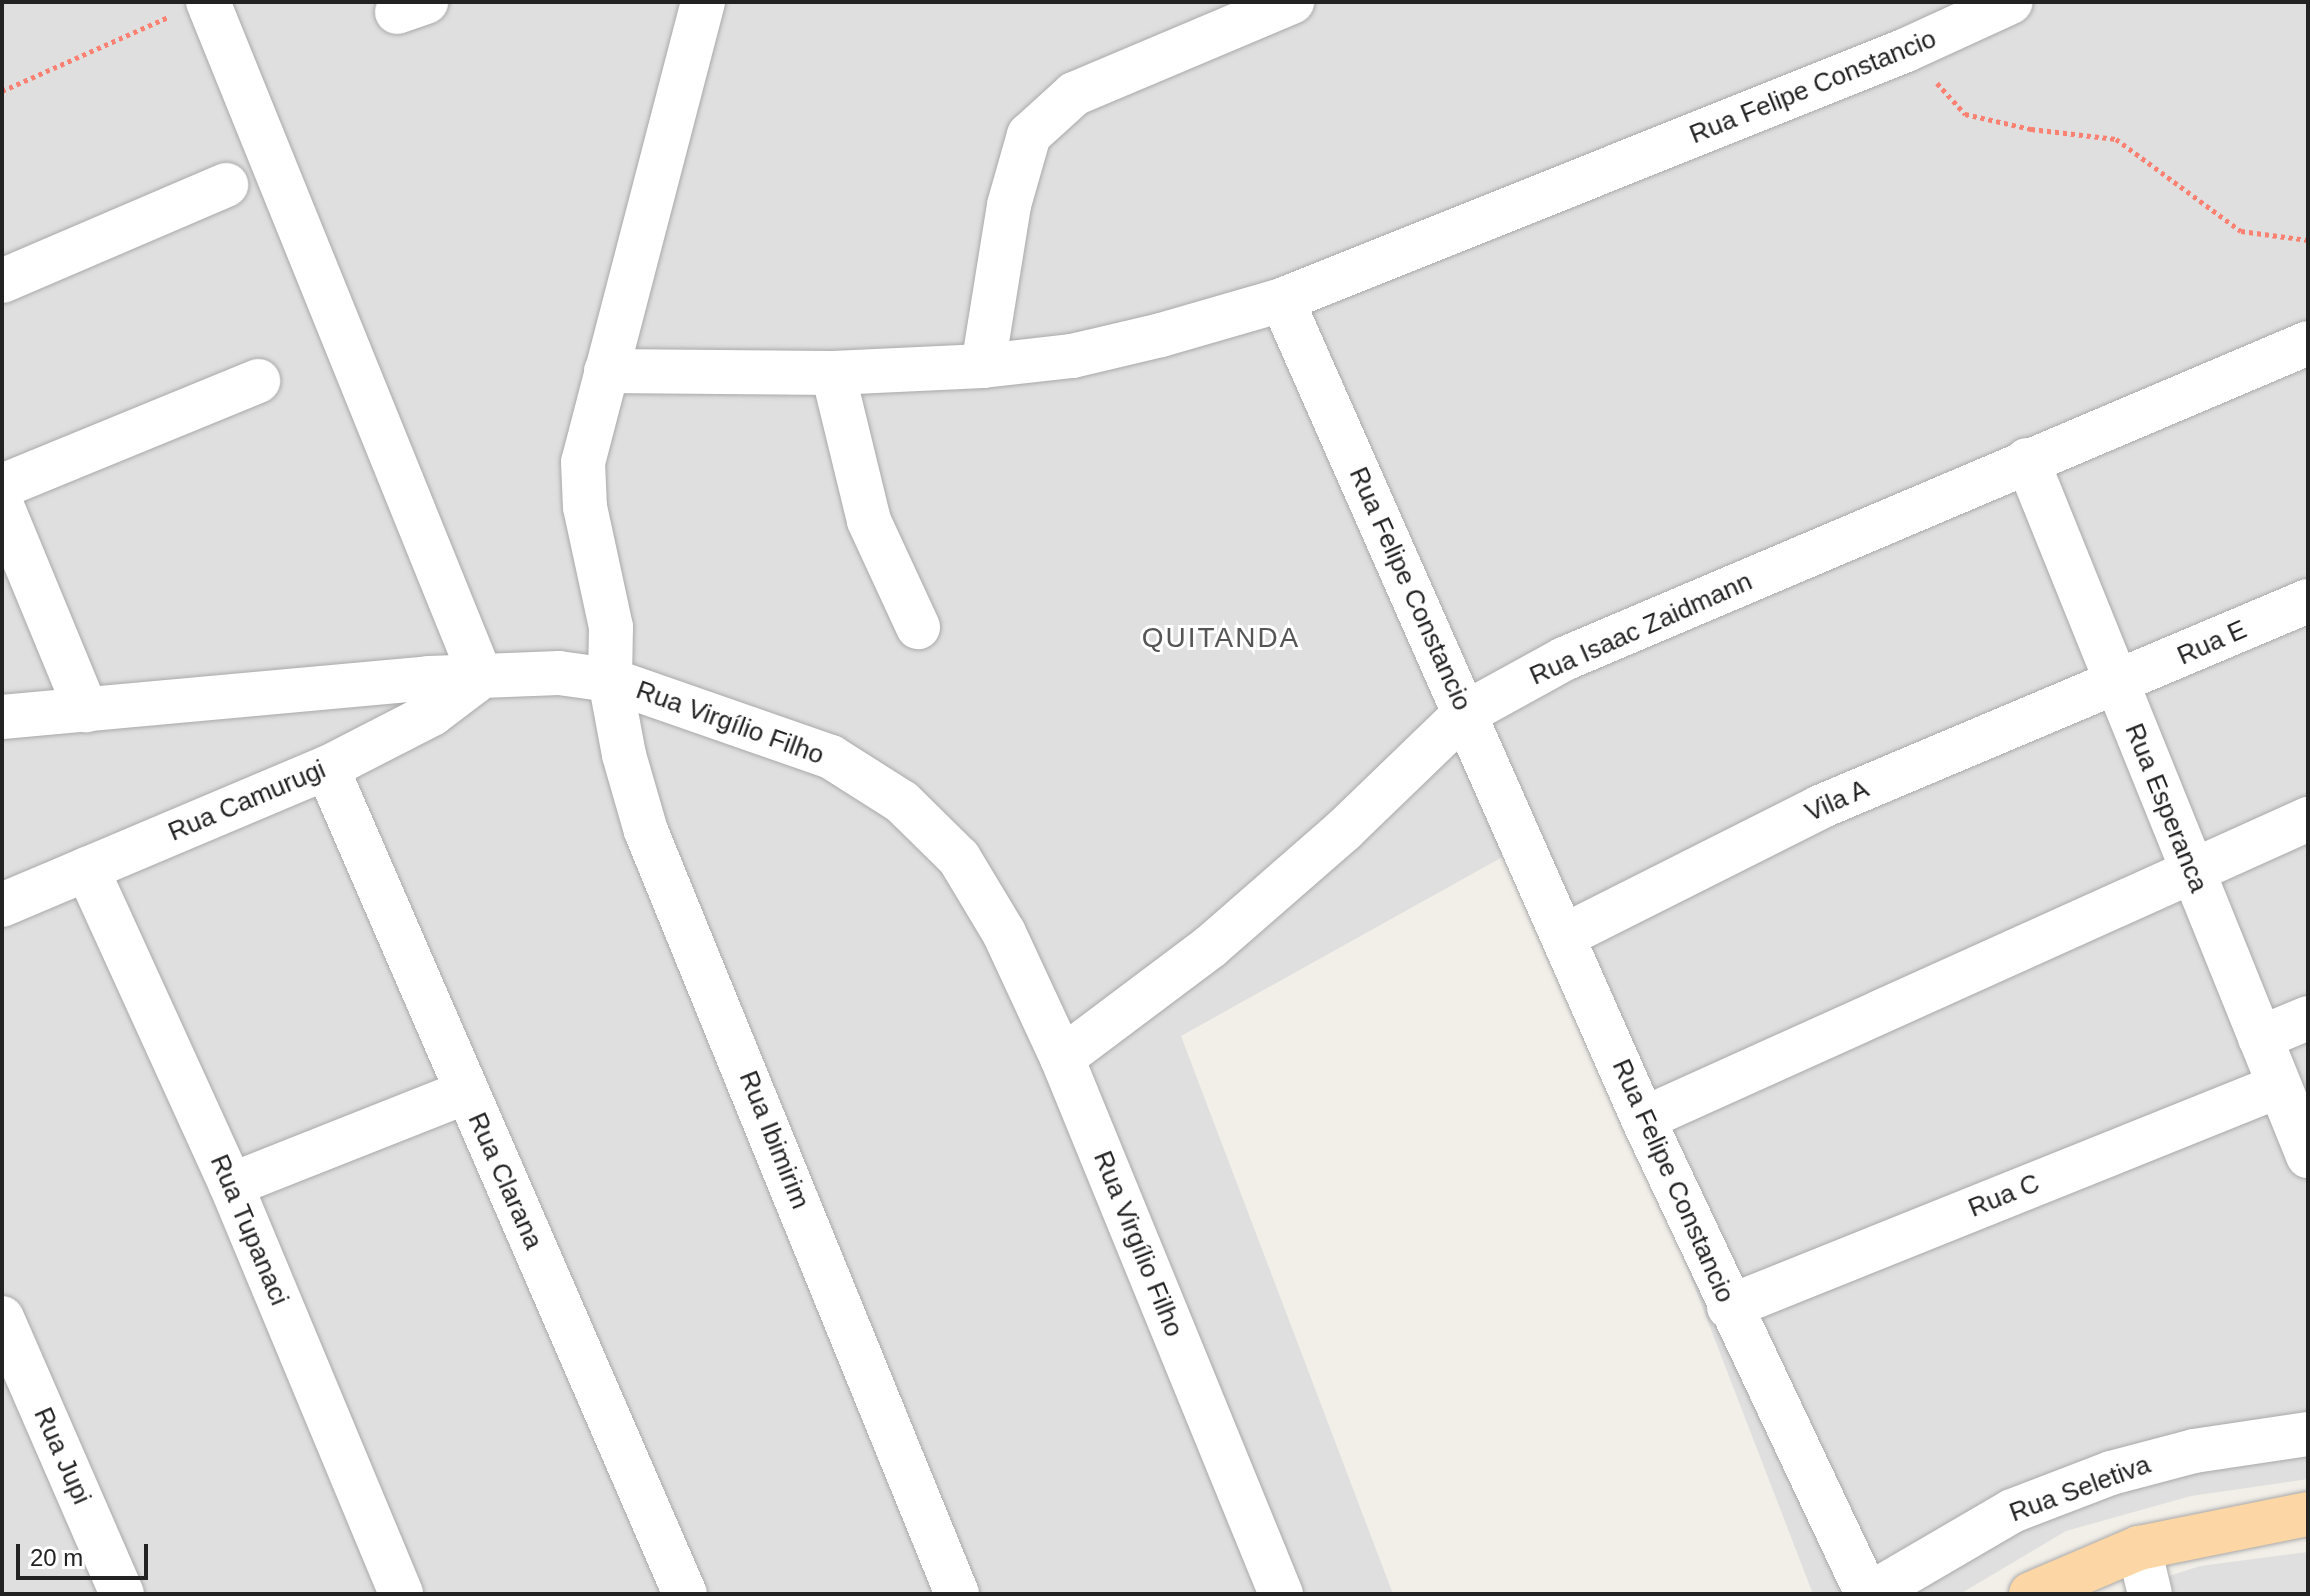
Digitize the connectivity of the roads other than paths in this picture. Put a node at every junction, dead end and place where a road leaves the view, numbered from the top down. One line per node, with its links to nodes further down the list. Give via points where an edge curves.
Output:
1 (703, 2): 10 (street, Rua Ibimirim)
2 (1292, 2): 9 (street, via 1074,94 1029,135 1009,205)
3 (2011, 2): 7 (street, Rua Felipe Constancio, via 1906,50)
4 (191, 8): 18 (street)
5 (226, 185): 6 (street)
6 (2, 281)
7 (1282, 300): 9 (street, via 1072,356); 22 (street, Rua Felipe Constancio)
8 (2308, 343): 13 (street, Rua Isaac Zaidmann)
9 (983, 366): 11 (street)
10 (606, 371): 11 (street); 19 (street, Rua Ibimirim, via 583,462 585,507 611,627)
11 (833, 373): 17 (street, via 869,521)
12 (258, 381): 14 (street)
13 (2027, 460): 20 (street, Rua Esperanca); 22 (street, Rua Isaac Zaidmann, via 1564,659)
14 (2, 486)
15 (2, 506): 21 (street)
16 (2308, 601): 20 (street, Rua E)
17 (918, 627)
18 (481, 677): 19 (street, Rua Virgílio Filho, via 559,673); 21 (street, Rua Virgílio Filho); 24 (street, Rua Camurugi, via 432,714)
19 (610, 680): 32 (street, Rua Virgílio Filho, via 831,757 902,802 959,858 1004,933); 46 (street, Rua Ibimirim, via 646,831)
20 (2117, 685): 27 (street, Rua Esperanca); 29 (street, Vila A, via 1820,807)
21 (86, 710): 23 (street, Rua Virgílio Filho)
22 (1464, 714): 29 (street, Rua Felipe Constancio); 32 (street, Rua Isaac Zaidmann, via 1344,830 1211,946)
23 (2, 717)
24 (327, 768): 26 (street, Rua Camurugi); 34 (street, Rua Clarana)
25 (2308, 819): 27 (street)
26 (87, 869): 28 (street, Rua Camurugi); 37 (street, Rua Tupanaci)
27 (2191, 870): 31 (street, Rua Esperanca); 35 (street)
28 (2, 905)
29 (1566, 935): 35 (street, Rua Felipe Constancio)
30 (2308, 1018): 31 (street)
31 (2260, 1038): 33 (street, Rua Esperanca)
32 (1062, 1058): 47 (street, Rua Virgílio Filho)
33 (2279, 1086): 36 (street, Rua Esperanca); 38 (street, Rua C)
34 (466, 1092): 37 (street); 45 (street, Rua Clarana)
35 (1643, 1119): 38 (street, Rua Felipe Constancio)
36 (2308, 1156)
37 (231, 1185): 44 (street, Rua Tupanaci)
38 (1729, 1307): 48 (street, Rua Felipe Constancio)
39 (2, 1318): 43 (street, Rua Jupi)
40 (2308, 1434): 48 (street, Rua Seletiva, via 2194,1451 2111,1473 2012,1511)
41 (2308, 1514): 42 (main road)
42 (2139, 1548): 49 (main road); 50 (street)
43 (122, 1594)
44 (401, 1594)
45 (685, 1594)
46 (957, 1594)
47 (1281, 1594)
48 (1868, 1594)
49 (2031, 1594)
50 (2150, 1594)

